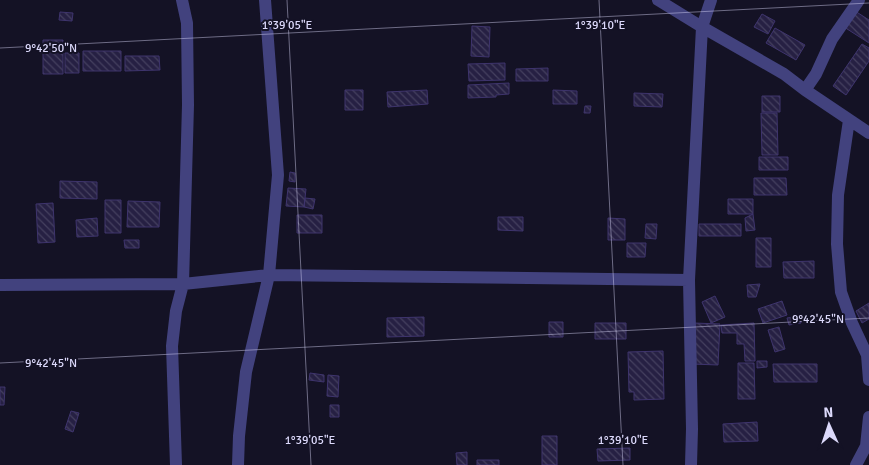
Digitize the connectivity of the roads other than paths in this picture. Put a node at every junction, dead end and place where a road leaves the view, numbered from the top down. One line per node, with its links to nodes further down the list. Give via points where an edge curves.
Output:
1 (265, 0): 10 (street, via 278,175)
2 (658, 0): 6 (street)
3 (710, 0): 6 (street)
4 (859, 0): 7 (street, via 832,39)
5 (186, 1): 12 (street, via 188,105)
6 (702, 27): 7 (street, via 784,74); 11 (street)
7 (805, 90): 8 (street)
8 (849, 120): 9 (street); 14 (street, via 838,195 837,244 841,292 867,354)
9 (869, 132)
10 (269, 275): 11 (street); 12 (street); 17 (street, via 246,372)
11 (689, 280): 18 (street)
12 (183, 284): 13 (street); 16 (street, via 172,346)
13 (0, 285)
14 (869, 380)
15 (869, 417): 19 (street, via 866,446)
16 (176, 465)
17 (238, 465)
18 (691, 465)
19 (856, 465)

